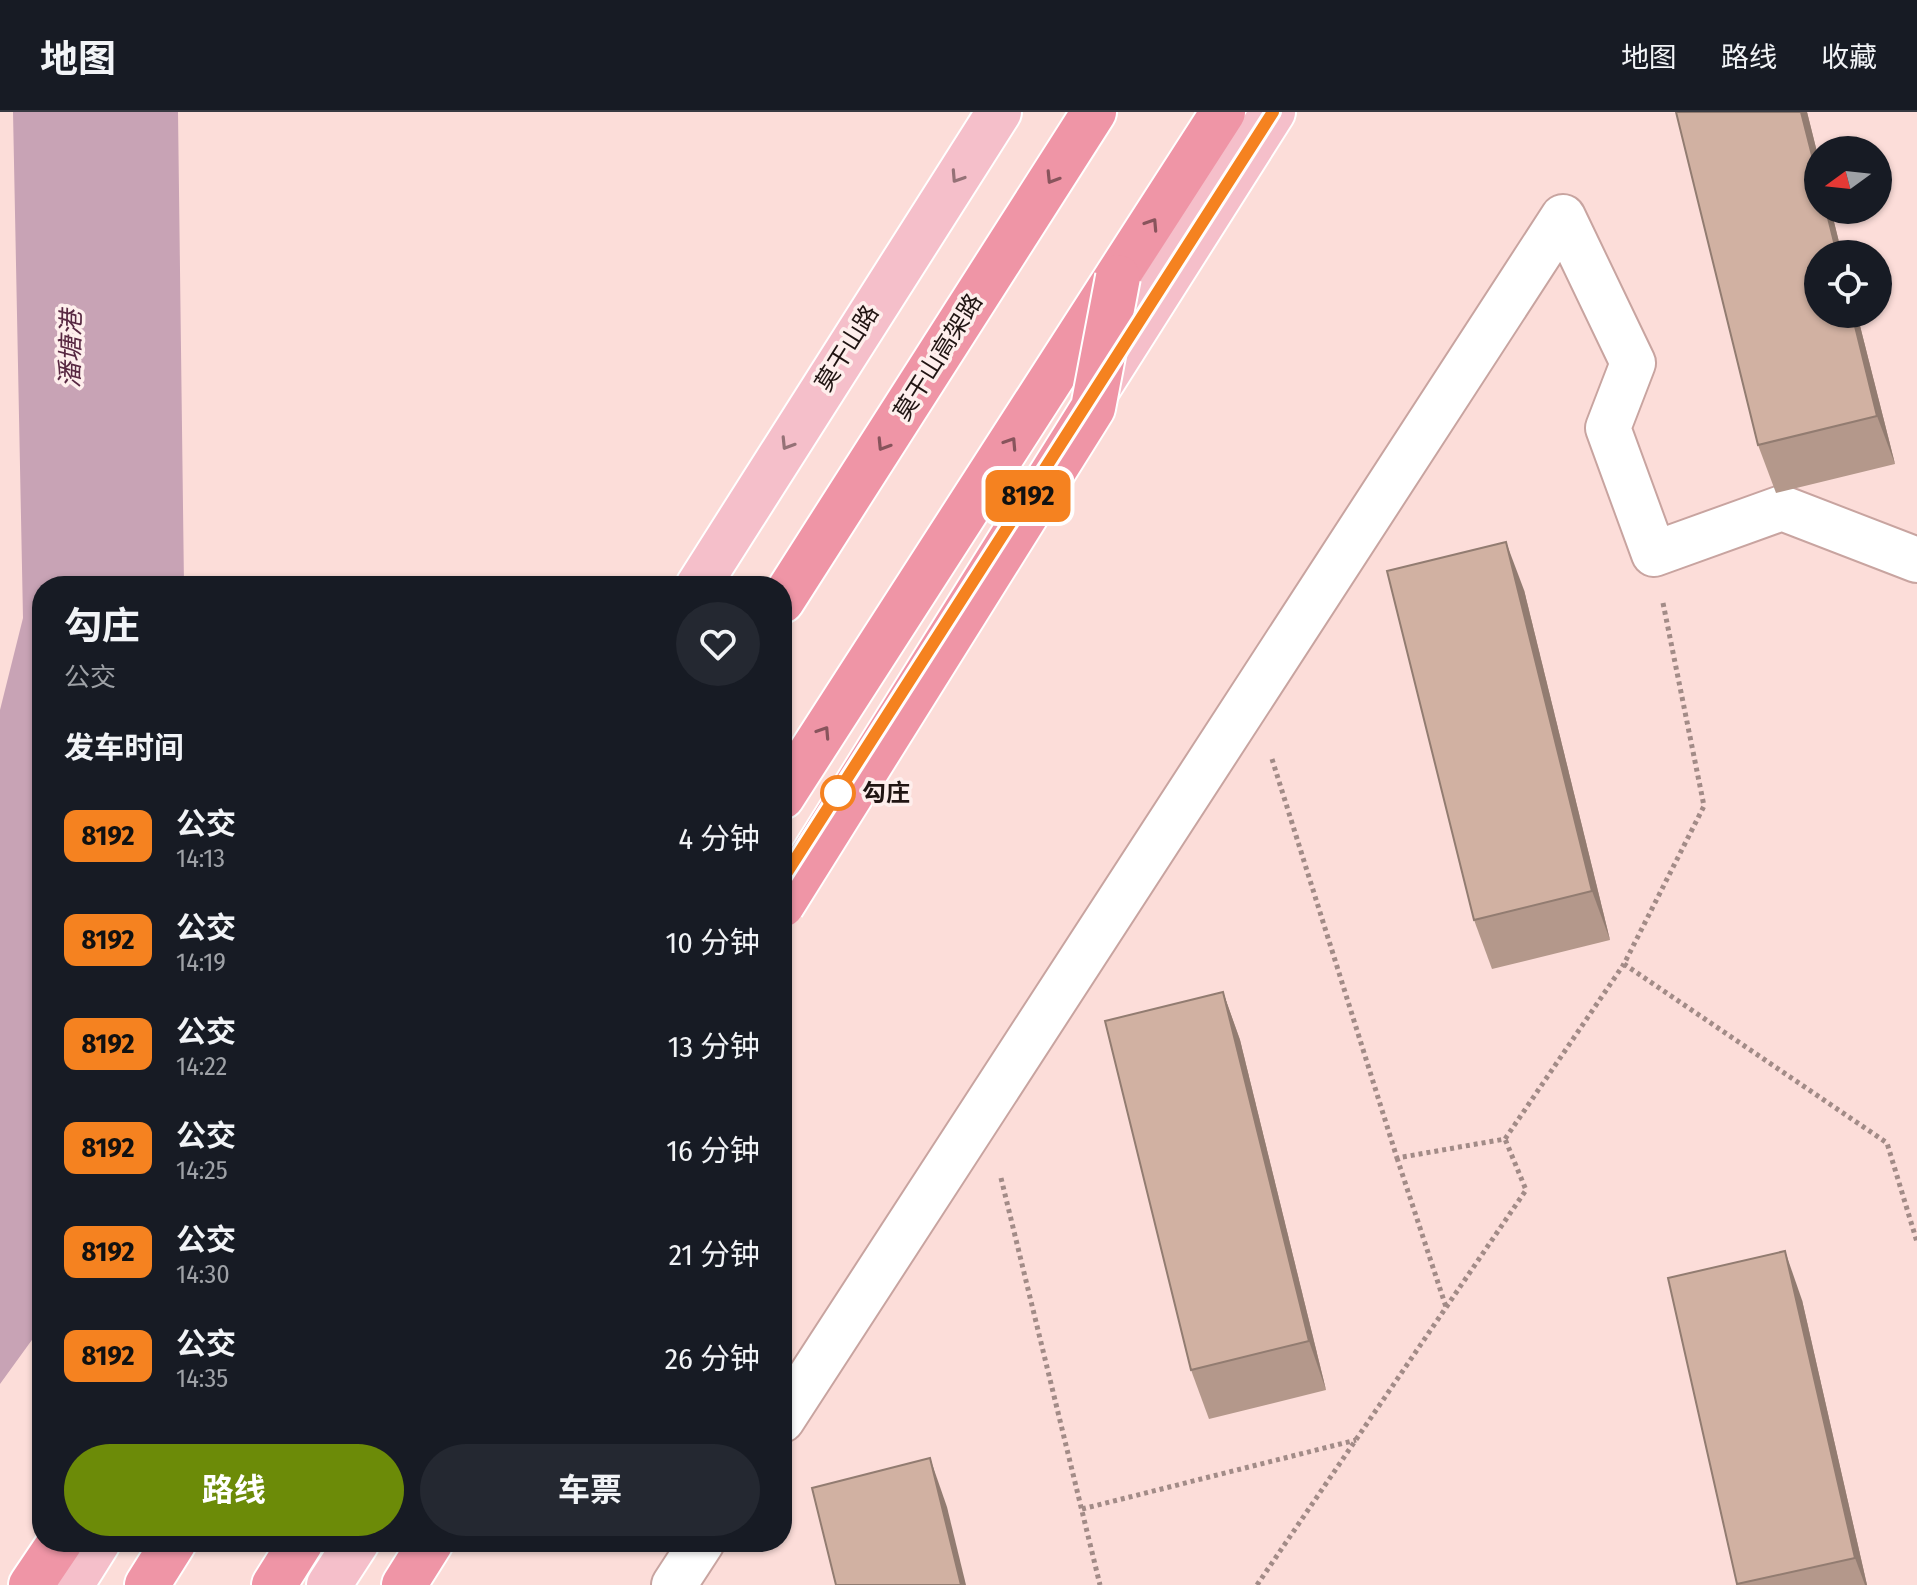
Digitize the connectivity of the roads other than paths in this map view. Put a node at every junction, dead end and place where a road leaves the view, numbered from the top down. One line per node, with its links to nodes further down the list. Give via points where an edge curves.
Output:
1 (999, 112): 7 (main road, 莫干山路, one-way to 7)
2 (1094, 112): 8 (highway, 莫干山高架路, one-way to 8)
3 (1223, 112): 5 (highway, one-way to 3)
4 (1273, 112): 10 (main road)
5 (1118, 277): 9 (highway, one-way to 5); 11 (highway, bridge, via 1093,408)
6 (1917, 560): 12 (street, via 1782,508 1654,554 1608,428 1633,363 1563,217)
7 (704, 576)
8 (792, 585)
9 (792, 782)
10 (792, 864)
11 (792, 889)
12 (792, 1405)
13 (53, 1552): 20 (highway)
14 (92, 1552): 21 (main road)
15 (168, 1552): 22 (highway)
16 (295, 1552): 23 (highway)
17 (350, 1552): 24 (main road)
18 (425, 1552): 25 (highway)
19 (695, 1552): 26 (street)
20 (31, 1585)
21 (71, 1585)
22 (147, 1585)
23 (274, 1585)
24 (329, 1585)
25 (404, 1585)
26 (674, 1585)

